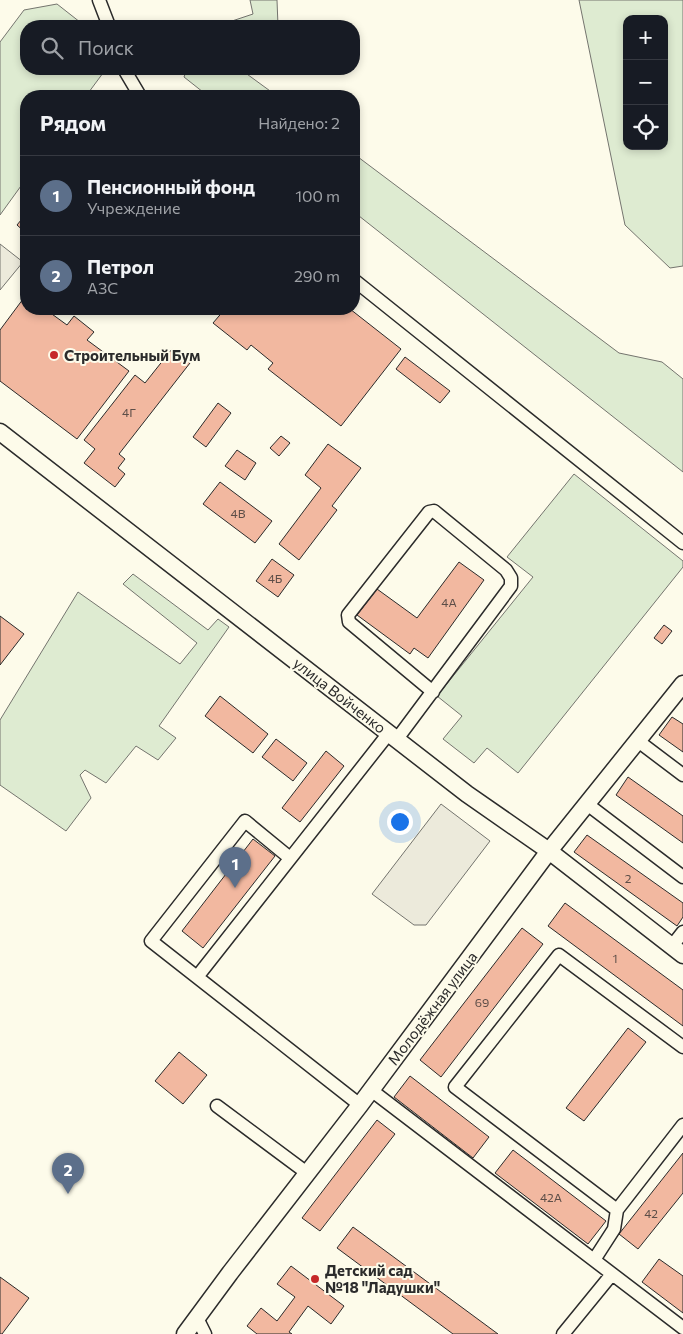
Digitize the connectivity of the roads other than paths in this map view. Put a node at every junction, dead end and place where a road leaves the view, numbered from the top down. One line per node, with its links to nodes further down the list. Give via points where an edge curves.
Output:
1 (100, 0): 2 (lane)
2 (106, 20)
3 (128, 75): 4 (lane)
4 (136, 90)
5 (360, 285): 7 (lane)
6 (0, 432): 10 (main road, улица Войченко)
7 (683, 543)
8 (683, 684): 11 (main road, Молодёжная улица)
9 (433, 692): 9 (lane, via 511,586 506,570 434,511 429,512 348,616 349,622); 10 (lane)
10 (393, 736): 14 (main road, улица Войченко, via 467,794); 15 (lane)
11 (638, 740): 12 (lane); 13 (main road, Молодёжная улица)
12 (683, 775)
13 (587, 804): 14 (main road, Молодёжная улица); 16 (lane)
14 (549, 851): 18 (main road, улица Войченко); 21 (main road, Молодёжная улица)
15 (290, 858): 19 (lane); 19 (lane, via 245,821 150,941)
16 (683, 877)
17 (683, 932): 18 (lane)
18 (678, 951)
19 (197, 978): 22 (lane)
20 (683, 1047): 26 (lane, via 559,955 455,1087)
21 (371, 1090): 22 (main road, Молодёжная улица); 27 (lane)
22 (360, 1105): 25 (main road, Молодёжная улица)
23 (217, 1106): 25 (lane)
24 (683, 1125): 26 (lane)
25 (307, 1174): 29 (main road, Молодёжная улица)
26 (617, 1210): 27 (lane, via 614,1229)
27 (594, 1260): 28 (lane)
28 (612, 1274): 30 (lane); 33 (lane)
29 (197, 1318): 31 (main road, Молодёжная улица); 32 (lane)
30 (683, 1328)
31 (185, 1334)
32 (205, 1334)
33 (563, 1334)

